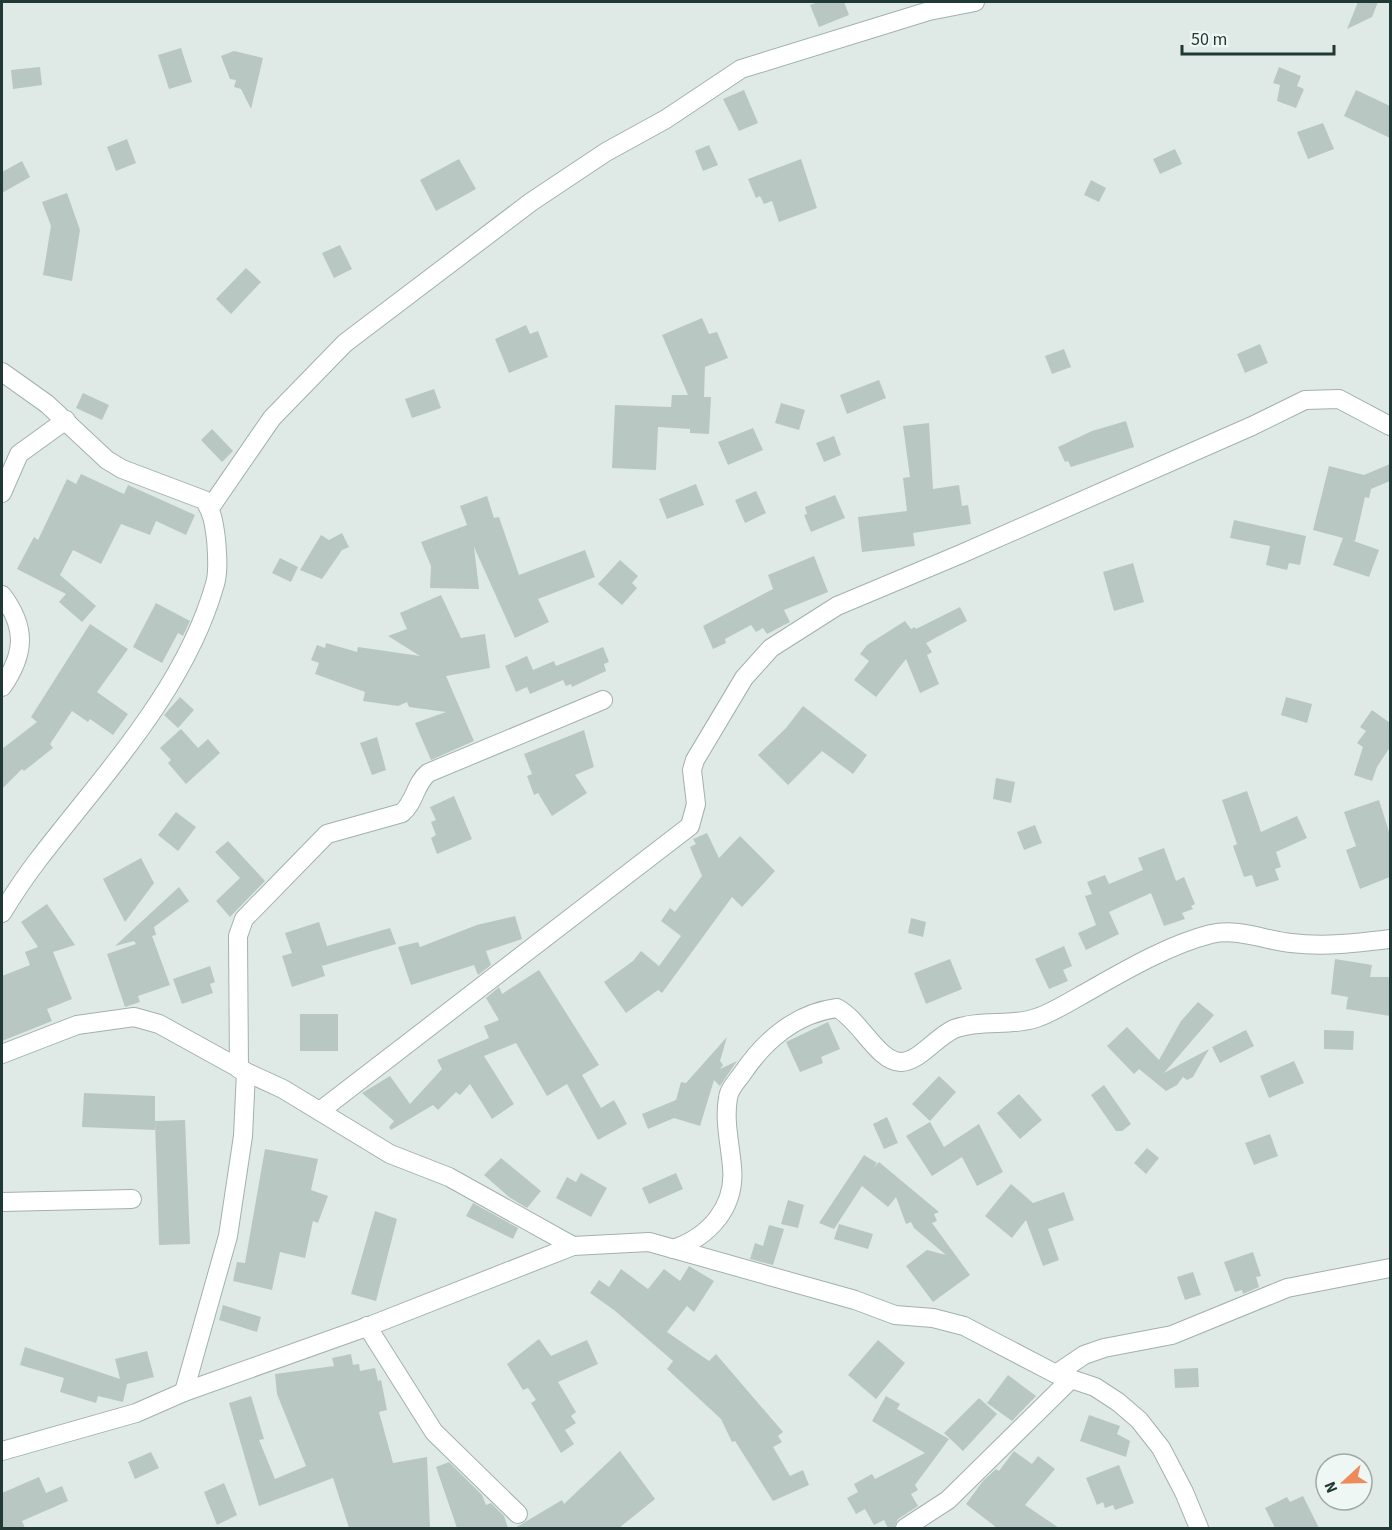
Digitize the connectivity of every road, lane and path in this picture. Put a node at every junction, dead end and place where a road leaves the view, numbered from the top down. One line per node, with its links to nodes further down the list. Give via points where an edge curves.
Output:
1 (975, 2): 6 (street, via 929,11 741,69 531,202 345,343 272,418)
2 (2, 372): 3 (street)
3 (66, 420): 5 (street, via 19,453); 6 (street, via 106,460 197,496)
4 (1390, 426): 14 (street, via 1339,399 1305,400 837,606 794,633 771,648 744,678 695,760 692,770 696,804 690,826)
5 (2, 493)
6 (210, 508): 10 (street, via 215,536 215,582 192,645 154,708 36,862)
7 (2, 595): 8 (street, via 13,610 20,632 19,653)
8 (2, 687)
9 (603, 700): 13 (street, via 428,773 402,813 339,828 317,842 244,919 238,936)
10 (2, 913)
11 (1390, 939): 18 (street, via 1332,946 1252,934 1212,934 1114,977 1038,1017 957,1028 903,1062 882,1054 854,1019 837,1008 803,1016 754,1056 728,1094 731,1189 709,1230 693,1242)
12 (2, 1054): 13 (street, via 77,1025 134,1017 159,1024)
13 (243, 1070): 14 (street); 22 (street, via 243,1136 228,1236)
14 (320, 1111): 17 (street, via 390,1154 449,1177)
15 (132, 1199): 16 (street)
16 (2, 1202)
17 (573, 1246): 18 (street, via 649,1242); 20 (street)
18 (673, 1249): 21 (street, via 895,1315 933,1318 964,1326)
19 (1390, 1268): 21 (street, via 1287,1288 1172,1335 1104,1348 1084,1355)
20 (367, 1326): 22 (street); 24 (street, via 434,1432)
21 (1063, 1376): 25 (street, via 948,1500); 26 (street, via 1095,1387 1139,1420 1161,1448)
22 (184, 1392): 23 (street, via 136,1413)
23 (2, 1451)
24 (518, 1514)
25 (905, 1528)
26 (1199, 1528)

